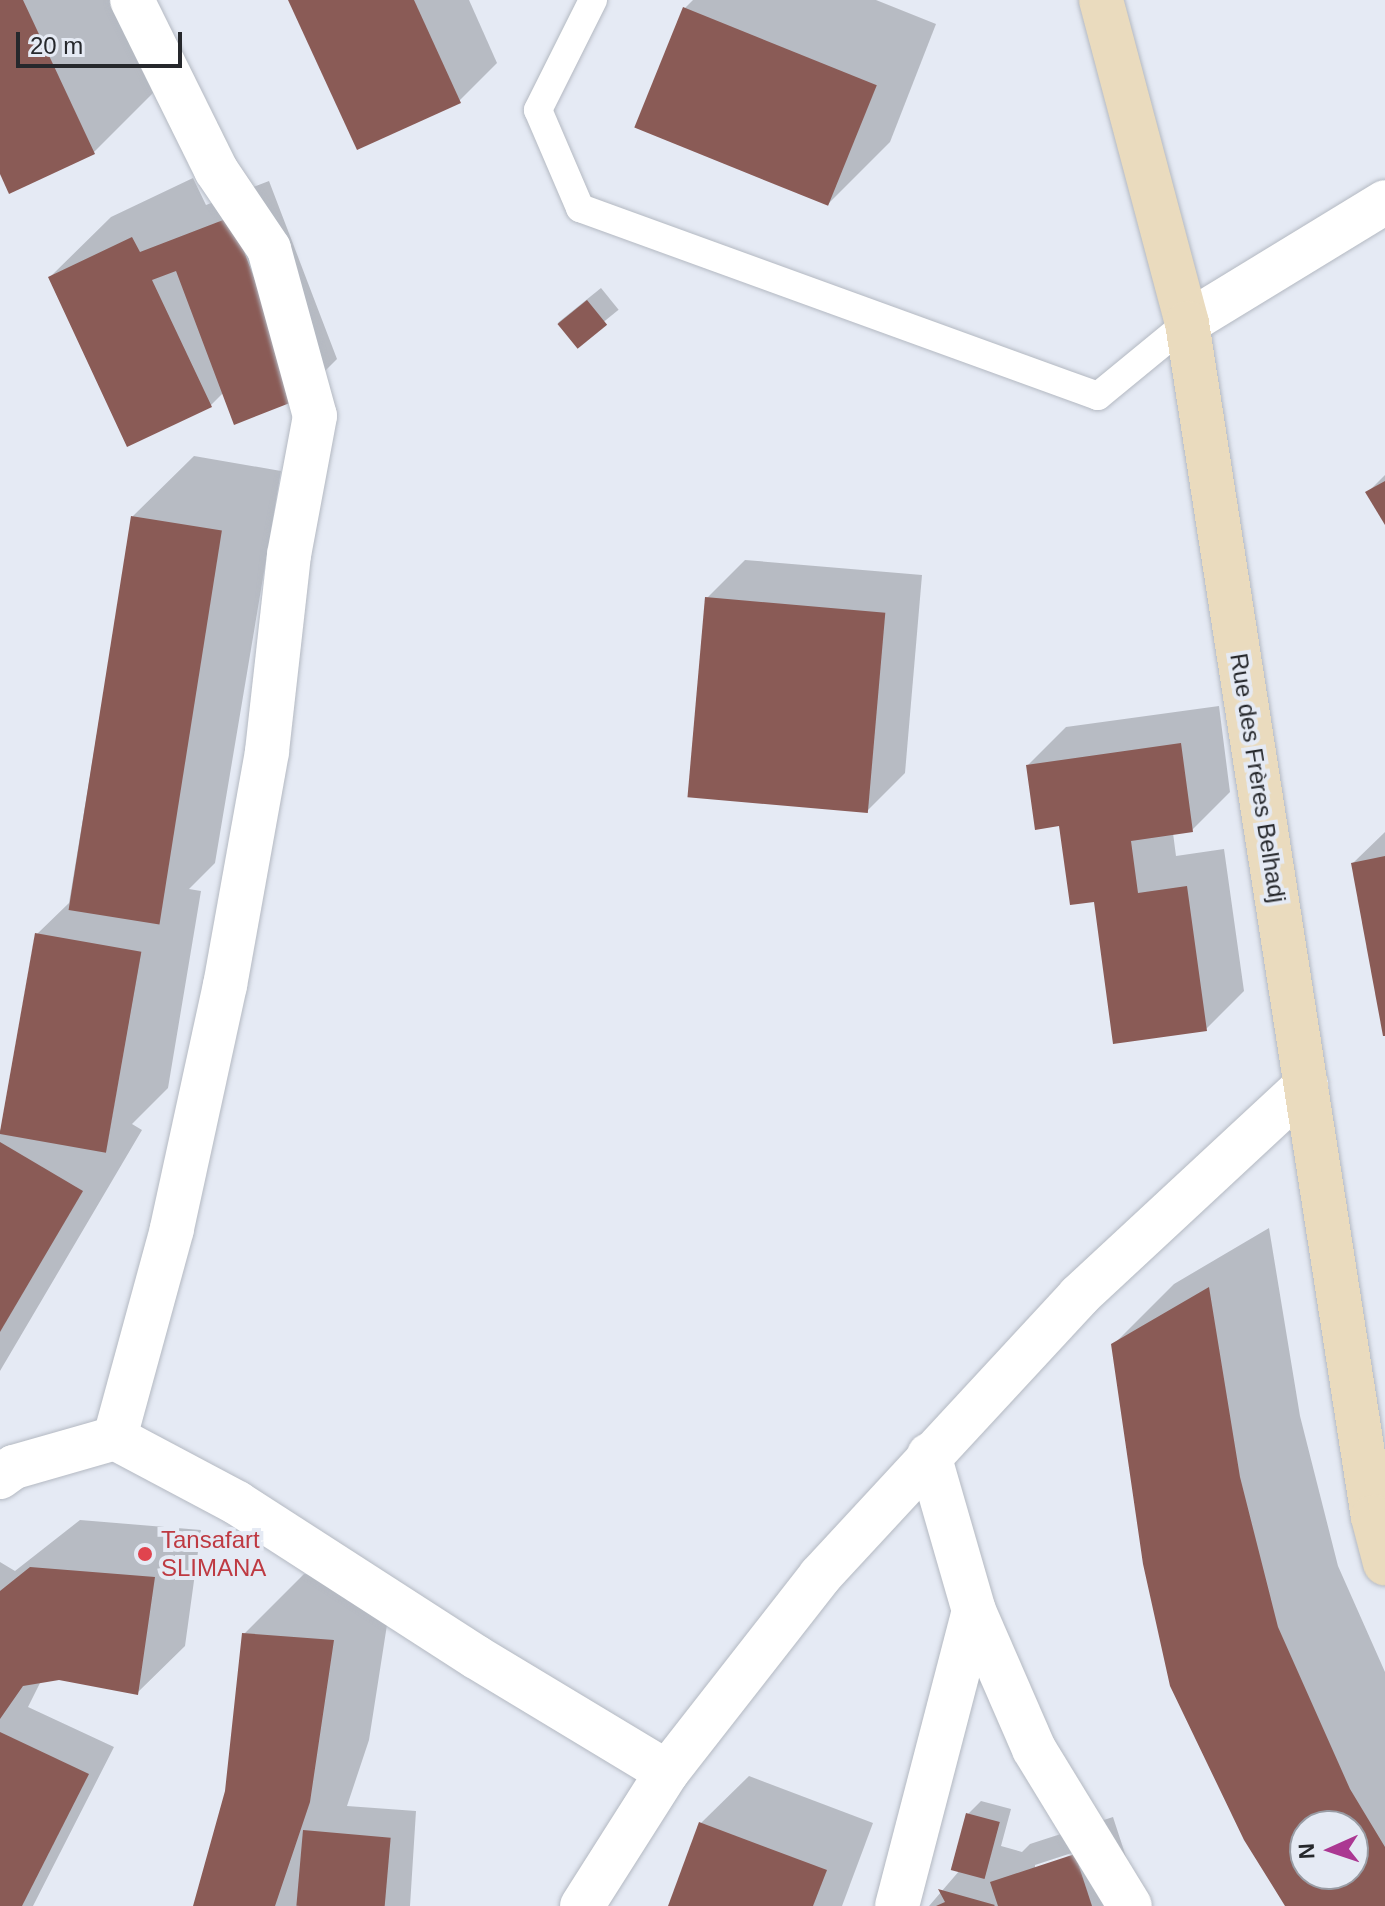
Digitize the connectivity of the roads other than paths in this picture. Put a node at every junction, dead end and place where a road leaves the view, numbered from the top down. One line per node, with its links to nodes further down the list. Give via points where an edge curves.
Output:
1 (132, 0): 7 (street, via 216,170 269,249 315,416 289,555 267,752 225,985 172,1229)
2 (593, 0): 5 (lane, via 538,110 580,208 1098,396)
3 (1101, 0): 5 (main road, Rue des Frères Belhadj)
4 (1385, 202): 5 (street)
5 (1187, 323): 6 (main road, Rue des Frères Belhadj)
6 (1306, 1085): 8 (street, via 1079,1296); 10 (main road, Rue des Frères Belhadj, via 1373,1517)
7 (115, 1438): 9 (street, via 14,1467); 12 (street, via 237,1503)
8 (929, 1455): 11 (street); 12 (street, via 820,1576)
9 (0, 1477)
10 (1385, 1563)
11 (974, 1611): 14 (street); 15 (street, via 1034,1749)
12 (667, 1772): 13 (street)
13 (582, 1906)
14 (897, 1906)
15 (1130, 1906)

